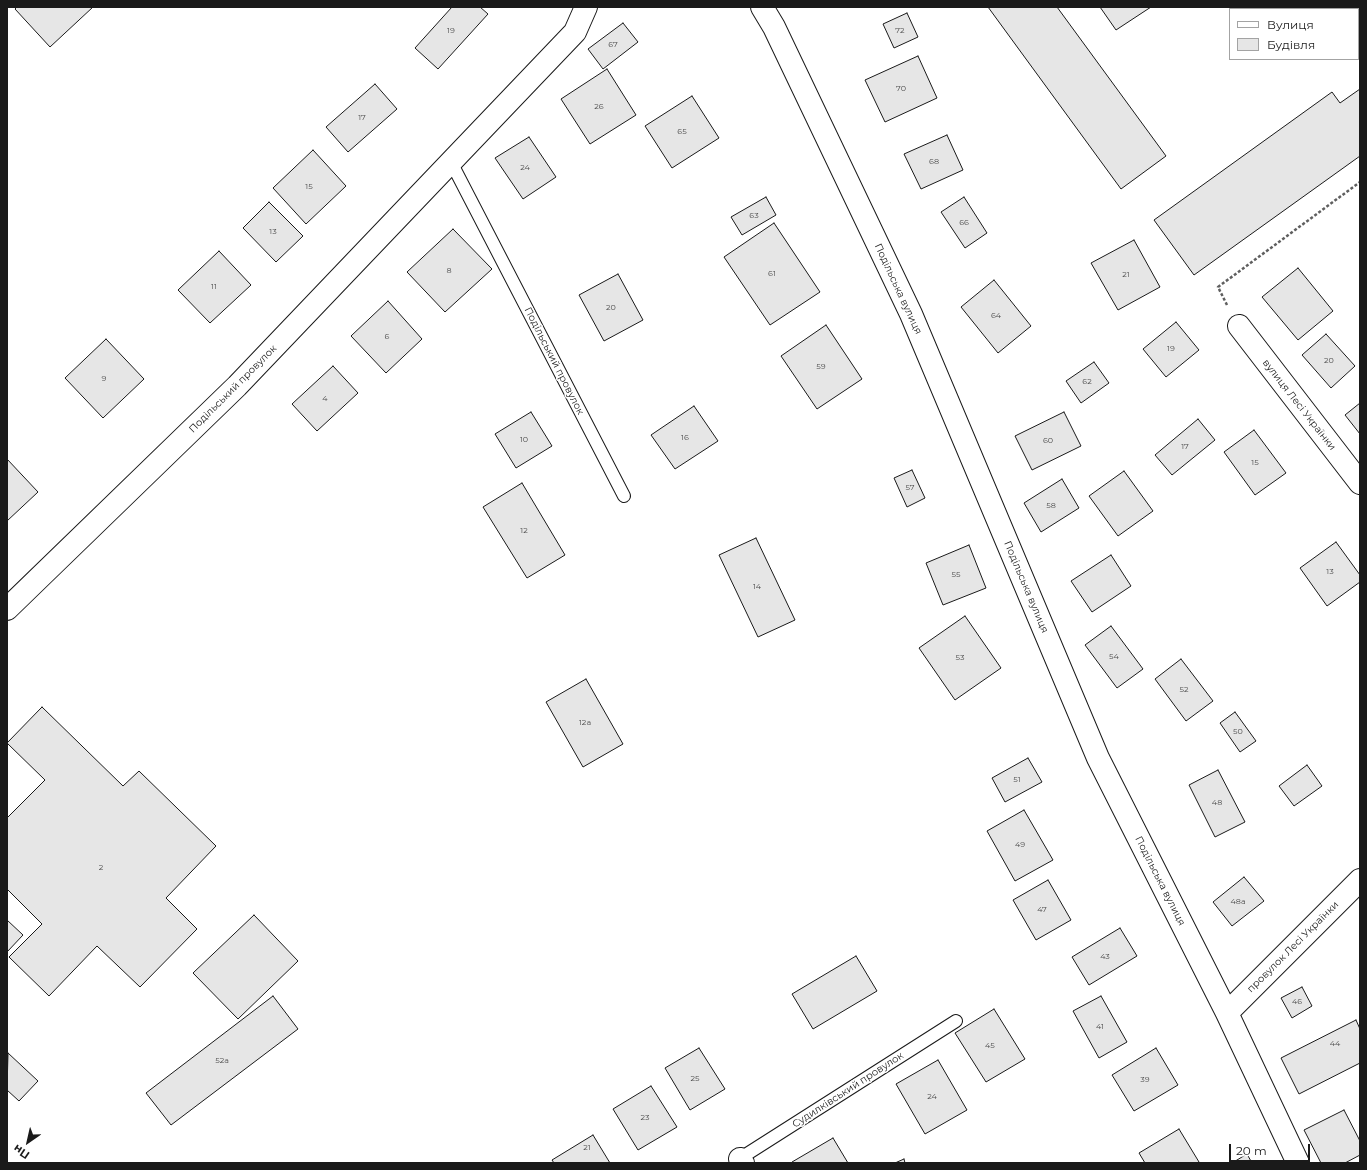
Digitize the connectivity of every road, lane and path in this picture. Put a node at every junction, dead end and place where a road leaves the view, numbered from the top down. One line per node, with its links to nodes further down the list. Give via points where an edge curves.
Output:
1 (586, 7): 3 (street, Подільський провулок, via 575,32)
2 (762, 7): 10 (street, Подільська вулиця, via 910,314 1098,758)
3 (451, 162): 7 (lane, Подільський провулок); 8 (street, Подільський провулок, via 237,386)
4 (1360, 182): 5 (path, via 1218,287)
5 (1239, 326): 6 (street, вулиця Лесі Українки)
6 (1360, 484)
7 (624, 496)
8 (7, 609)
9 (1360, 880): 10 (street, провулок Лесі Українки)
10 (1227, 1013): 13 (street, Подільська вулиця)
11 (956, 1021): 12 (lane, Судилківський провулок)
12 (738, 1162)
13 (1298, 1163)

